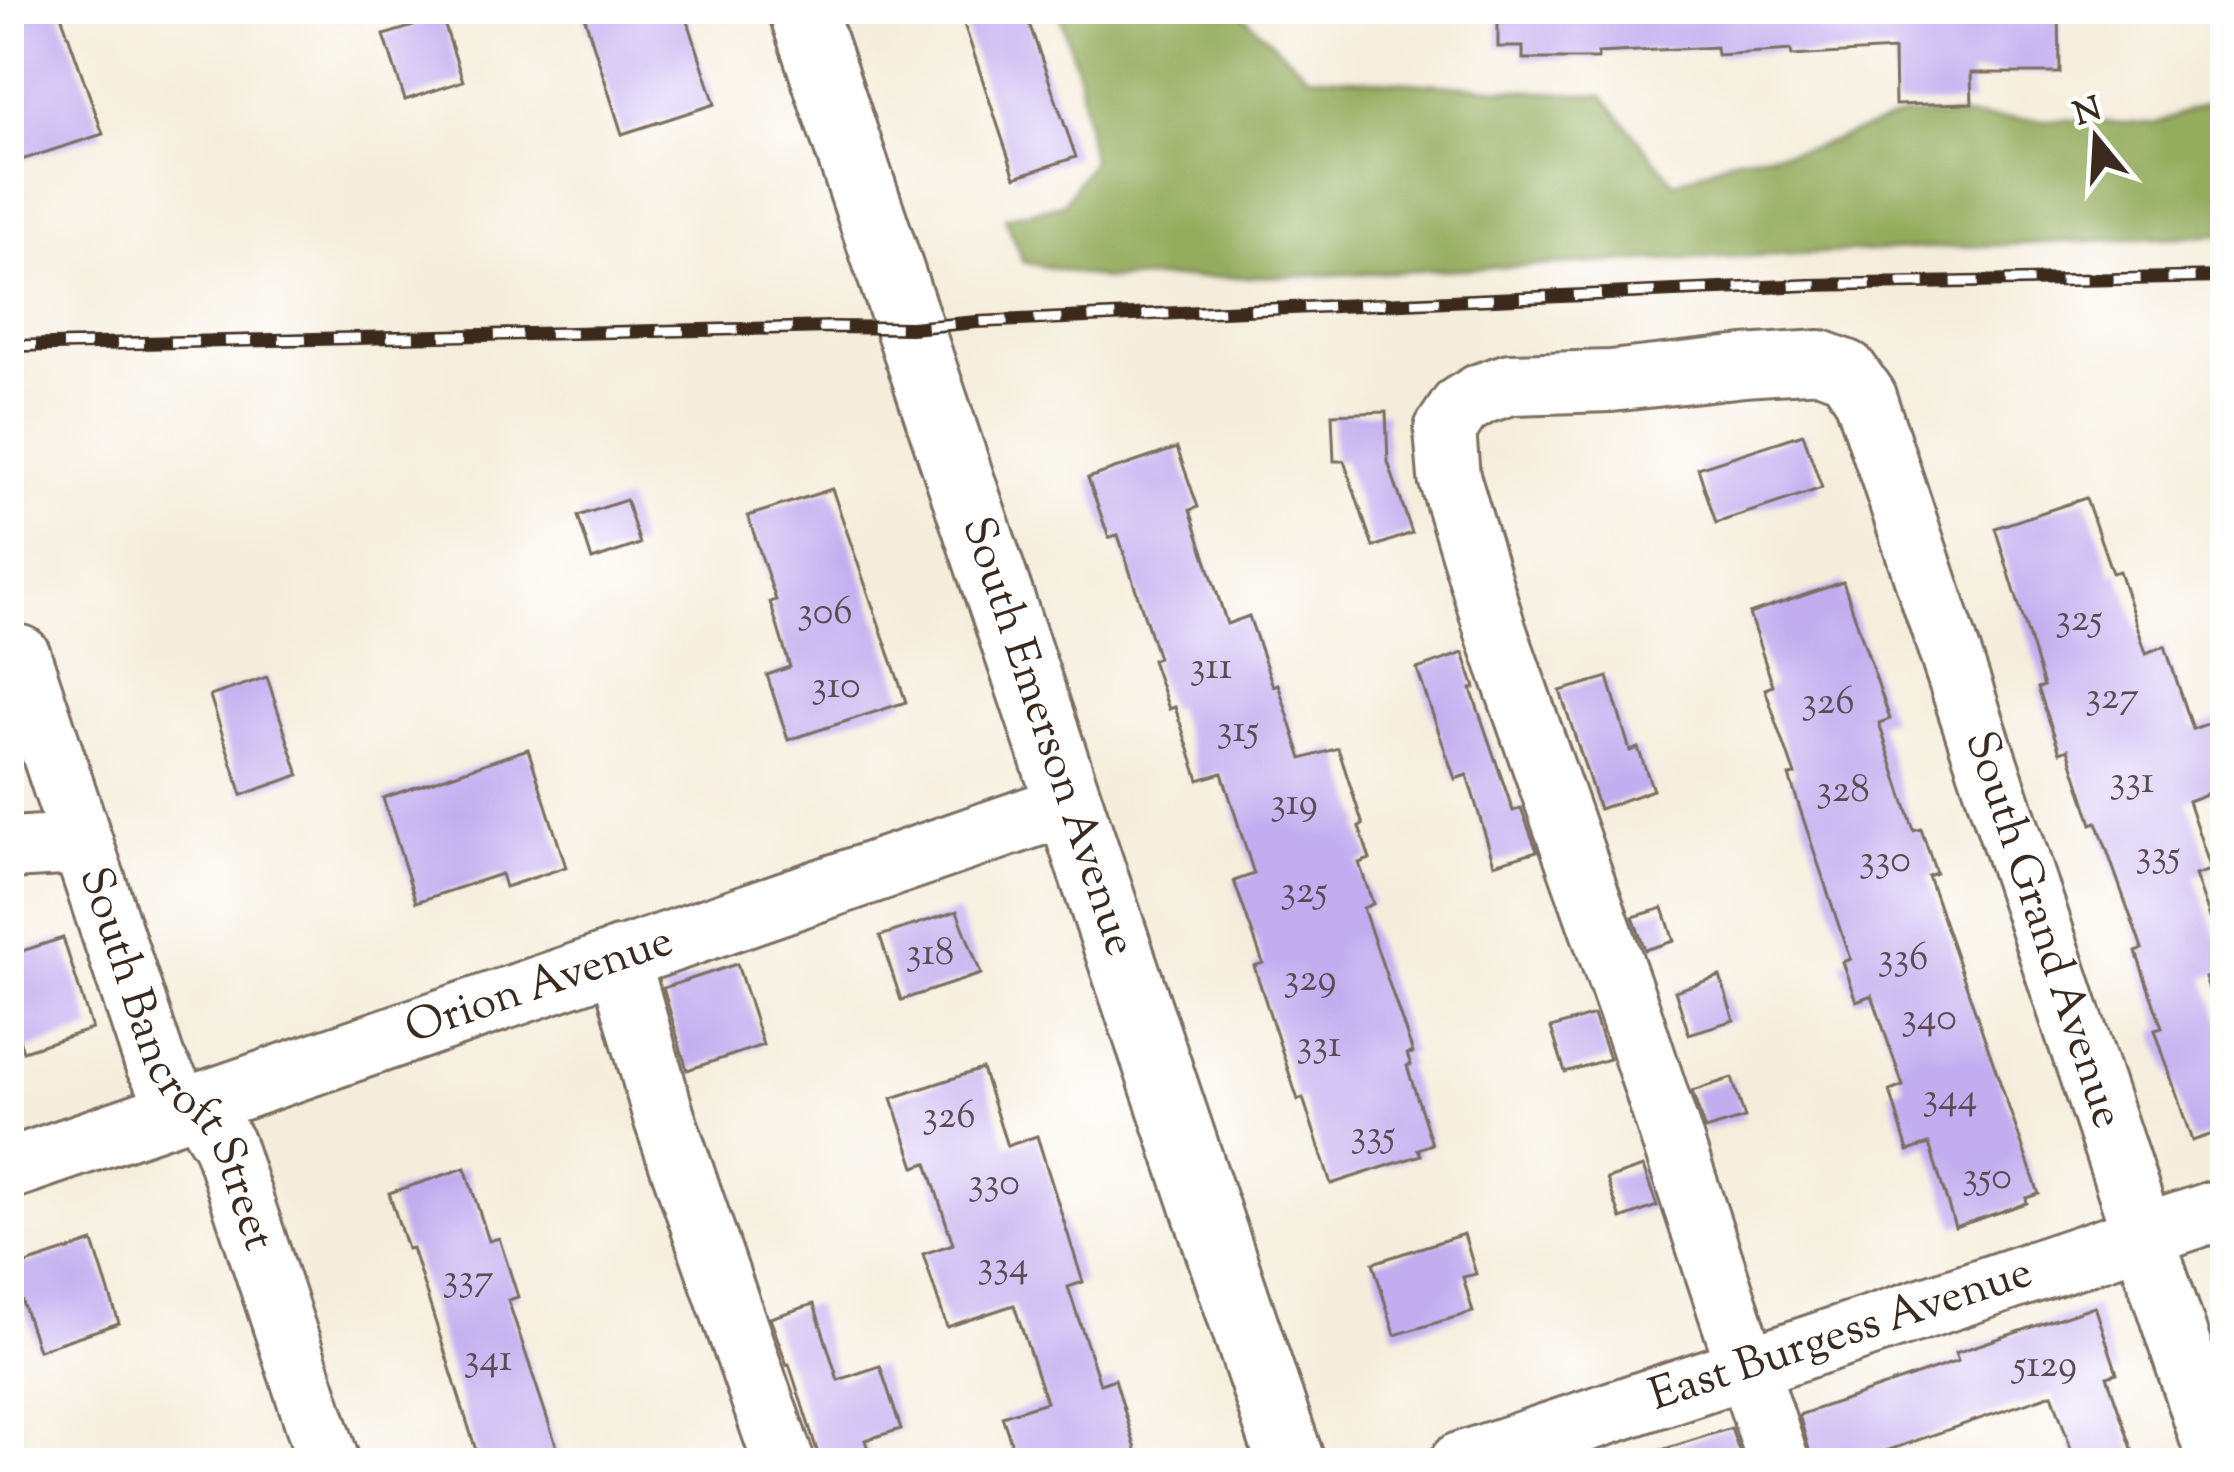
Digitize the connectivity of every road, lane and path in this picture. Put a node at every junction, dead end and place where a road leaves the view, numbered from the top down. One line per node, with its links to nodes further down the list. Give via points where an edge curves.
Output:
1 (802, 9): 3 (main road, South Emerson Avenue)
2 (15, 656): 4 (street, South Bancroft Street)
3 (1068, 805): 6 (street, Orion Avenue); 14 (main road, South Emerson Avenue)
4 (82, 844): 5 (street); 7 (street, South Bancroft Street, via 155,1062)
5 (9, 848)
6 (619, 958): 7 (street, Orion Avenue); 13 (street, via 664,1117)
7 (190, 1105): 8 (street, Orion Avenue); 12 (street, South Bancroft Street, via 224,1145)
8 (9, 1168)
9 (2225, 1208): 10 (street, East Burgess Avenue)
10 (2143, 1235): 11 (street, East Burgess Avenue); 11 (street, South Grand Avenue, via 1864,397 1847,371 1820,361 1510,384 1461,406 1445,430 1449,477); 17 (street, South Grand Avenue)
11 (1746, 1368): 15 (street, East Burgess Avenue); 16 (street)
12 (329, 1463)
13 (784, 1463)
14 (1291, 1463)
15 (1460, 1463)
16 (1779, 1463)
17 (2219, 1463)

